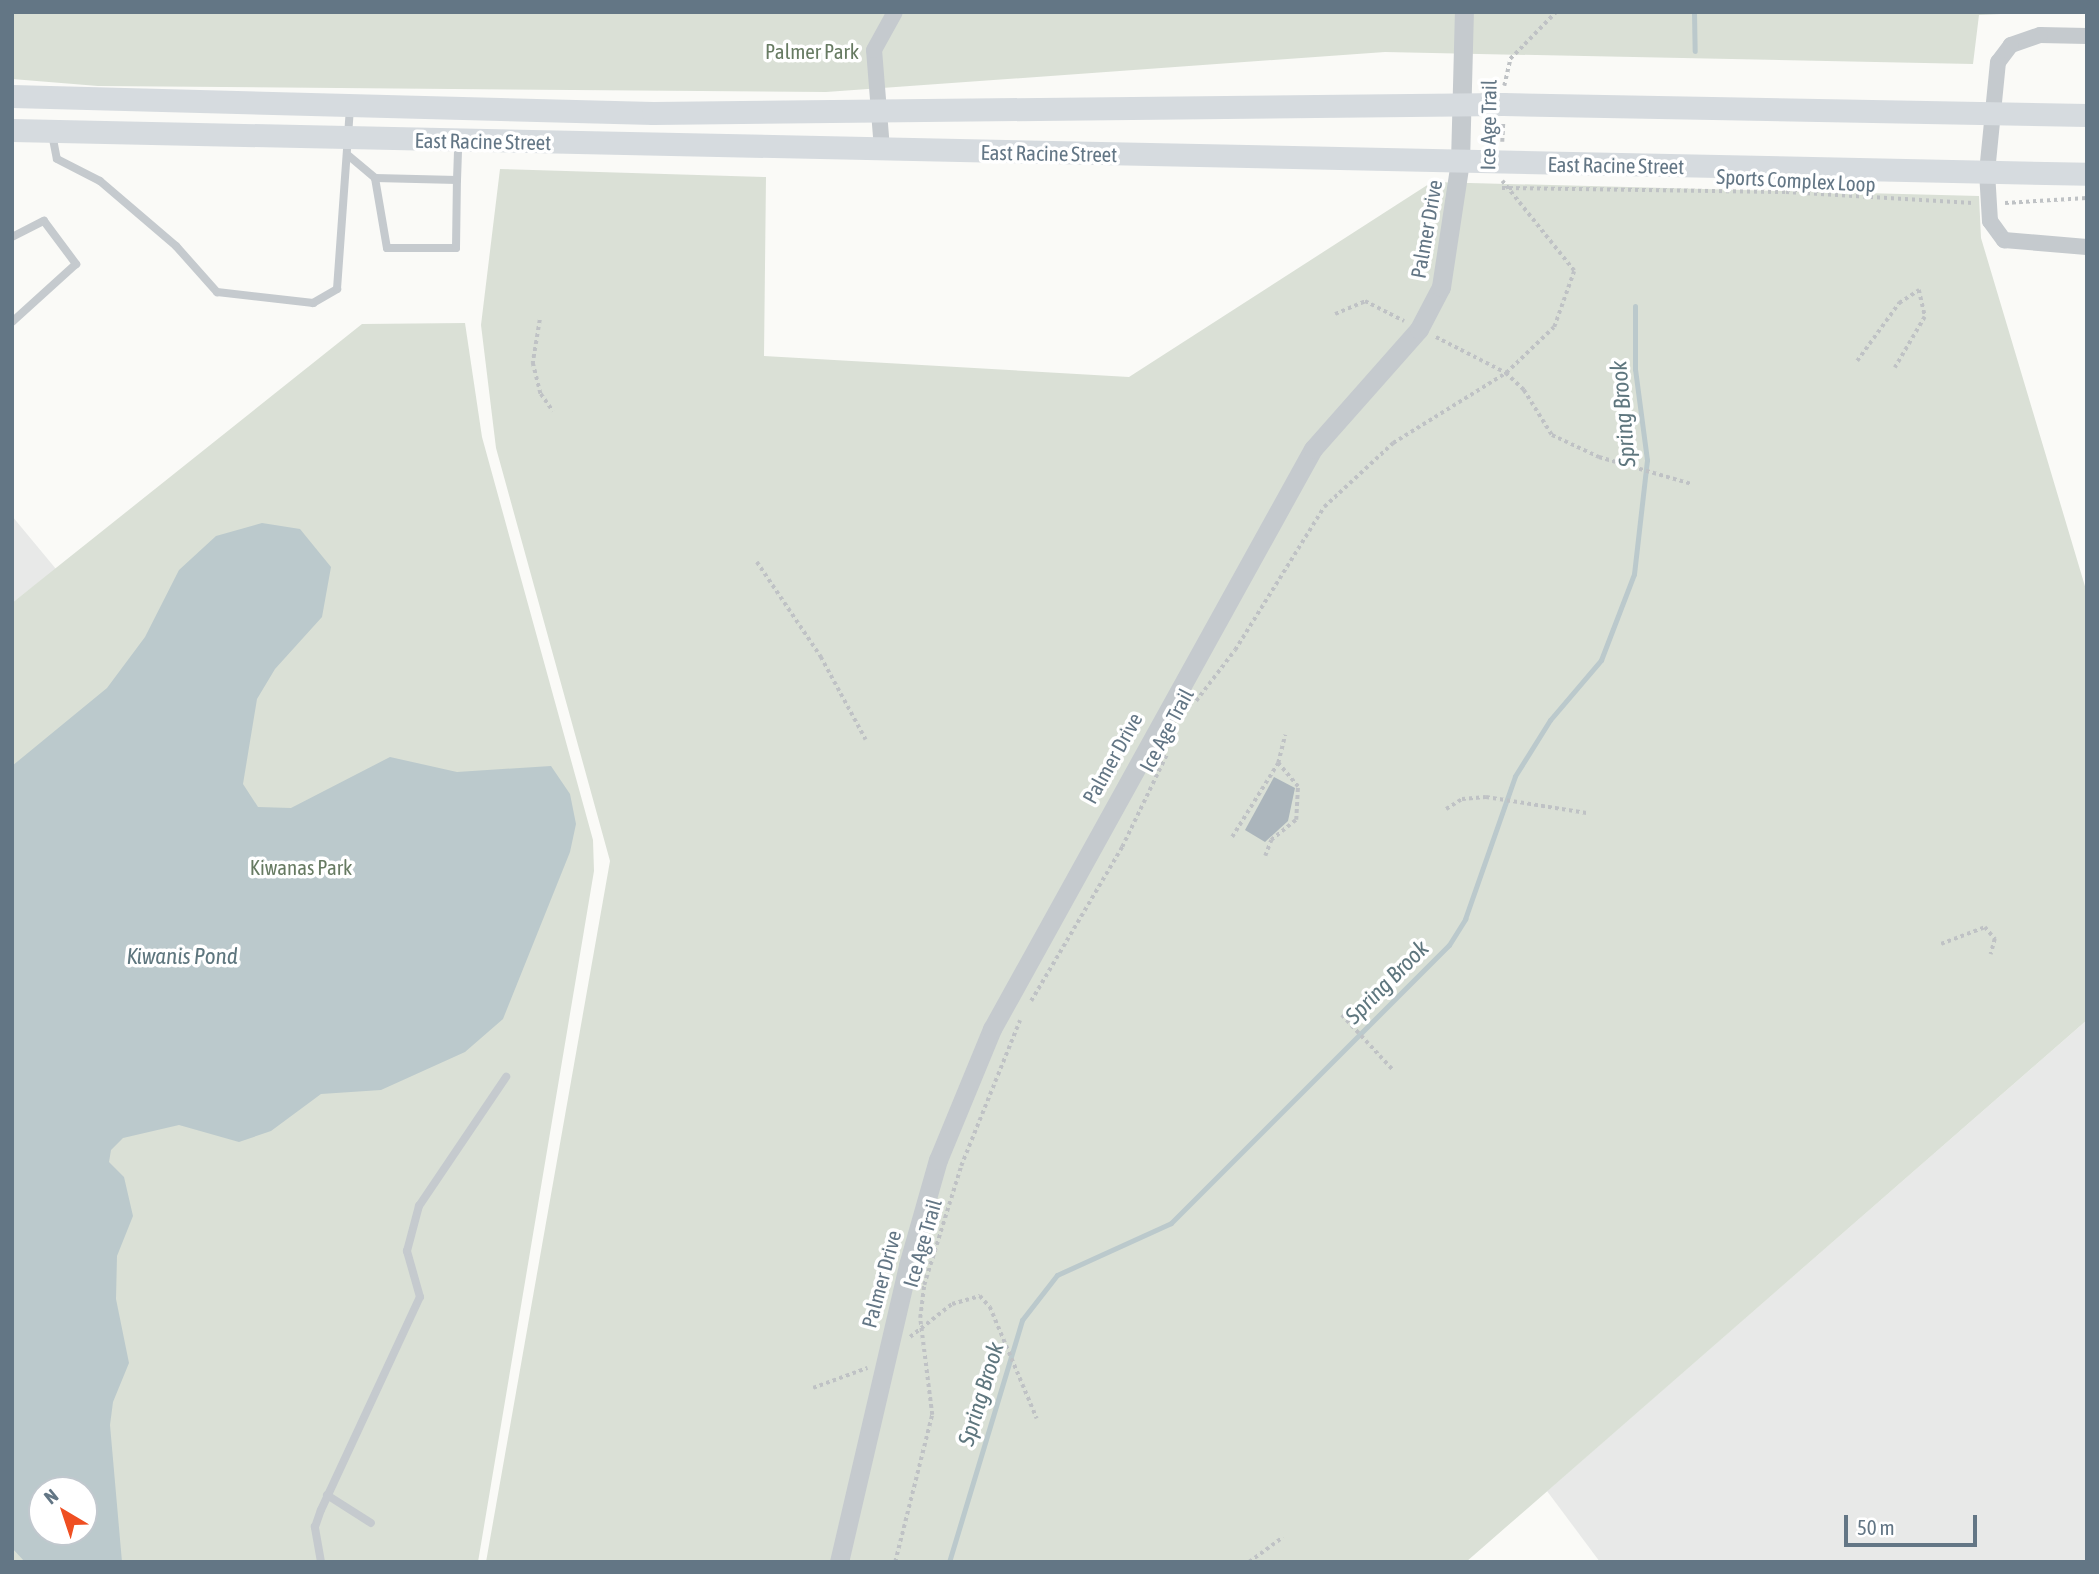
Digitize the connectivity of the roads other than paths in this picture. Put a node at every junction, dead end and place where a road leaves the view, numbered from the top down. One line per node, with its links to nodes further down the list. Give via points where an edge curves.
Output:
1 (895, 12): 7 (street, via 874,50)
2 (1464, 12): 6 (street, Palmer Drive)
3 (2087, 36): 8 (street, via 2040,35 2011,45 1998,62)
4 (12, 96): 5 (main road, East Racine Street)
5 (350, 104): 7 (main road, East Racine Street, via 653,113); 13 (lane)
6 (1461, 104): 7 (main road, East Racine Street); 8 (main road, East Racine Street); 15 (street, Palmer Drive)
7 (878, 110): 14 (street)
8 (1992, 114): 9 (main road, East Racine Street); 16 (street)
9 (2087, 116)
10 (12, 130): 11 (main road, East Racine Street)
11 (51, 131): 13 (main road, East Racine Street); 13 (lane, via 57,159 100,181 176,246 217,292 313,303 337,289 343,170)
12 (458, 140): 13 (main road, East Racine Street); 14 (main road, East Racine Street); 19 (lane)
13 (349, 147): 18 (lane)
14 (882, 149): 15 (main road, East Racine Street)
15 (1460, 162): 16 (main road, East Racine Street); 27 (street, Palmer Drive, via 1441,286 1419,329 1313,449 992,1029 938,1160 884,1356)
16 (1987, 172): 17 (main road, East Racine Street); 21 (street, via 1990,221 2004,240)
17 (2087, 174)
18 (375, 178): 19 (lane); 19 (lane, via 387,248 456,248)
19 (457, 180)
20 (12, 237): 22 (lane, via 44,221 76,264)
21 (2087, 247)
22 (12, 322)
23 (506, 1077): 24 (lane, via 419,1206 407,1251 420,1297)
24 (327, 1495): 25 (lane); 26 (lane, via 315,1527)
25 (371, 1522)
26 (321, 1562)
27 (839, 1562)

